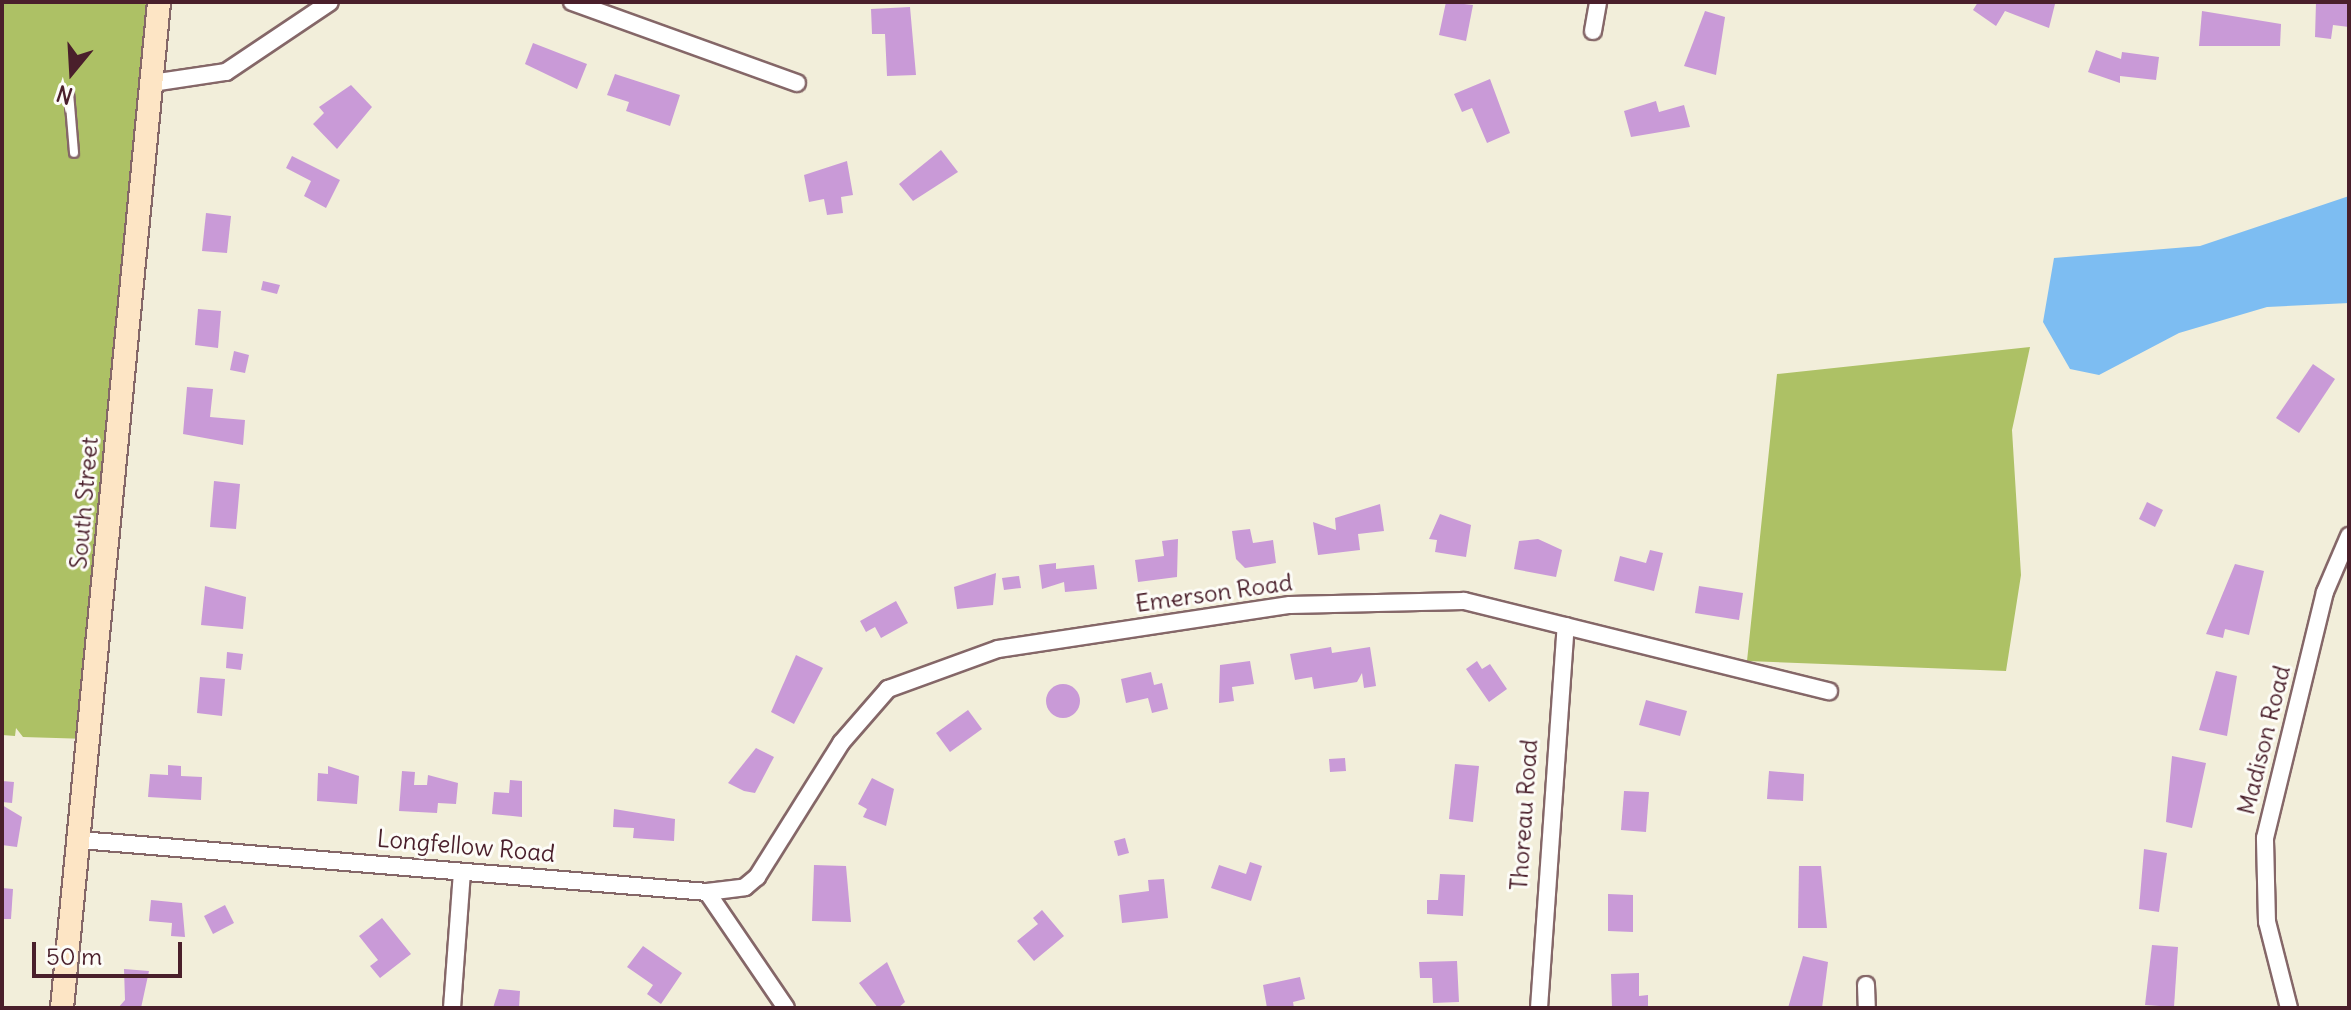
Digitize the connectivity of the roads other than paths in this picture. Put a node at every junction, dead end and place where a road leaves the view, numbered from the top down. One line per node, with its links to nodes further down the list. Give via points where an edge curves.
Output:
1 (159, 2): 6 (main road, South Street)
2 (330, 2): 6 (street, via 226,72)
3 (572, 2): 7 (street)
4 (1598, 2): 5 (street)
5 (1593, 31)
6 (152, 83): 13 (main road, South Street)
7 (797, 83)
8 (69, 93): 9 (lane)
9 (74, 153)
10 (2349, 536): 22 (street, Madison Road, via 2325,592 2265,838 2267,922)
11 (1566, 626): 12 (street, Emerson Road); 15 (street, Emerson Road, via 1464,601 1352,600 1034,643 937,666 871,705 757,877 745,887); 20 (street, Thoreau Road)
12 (1829, 691)
13 (80, 840): 14 (street, Longfellow Road); 17 (main road, South Street)
14 (462, 873): 15 (street, Longfellow Road); 18 (street)
15 (707, 892): 19 (street)
16 (1866, 985): 21 (street)
17 (62, 1008)
18 (452, 1008)
19 (786, 1008)
20 (1539, 1008)
21 (1867, 1008)
22 (2289, 1008)

